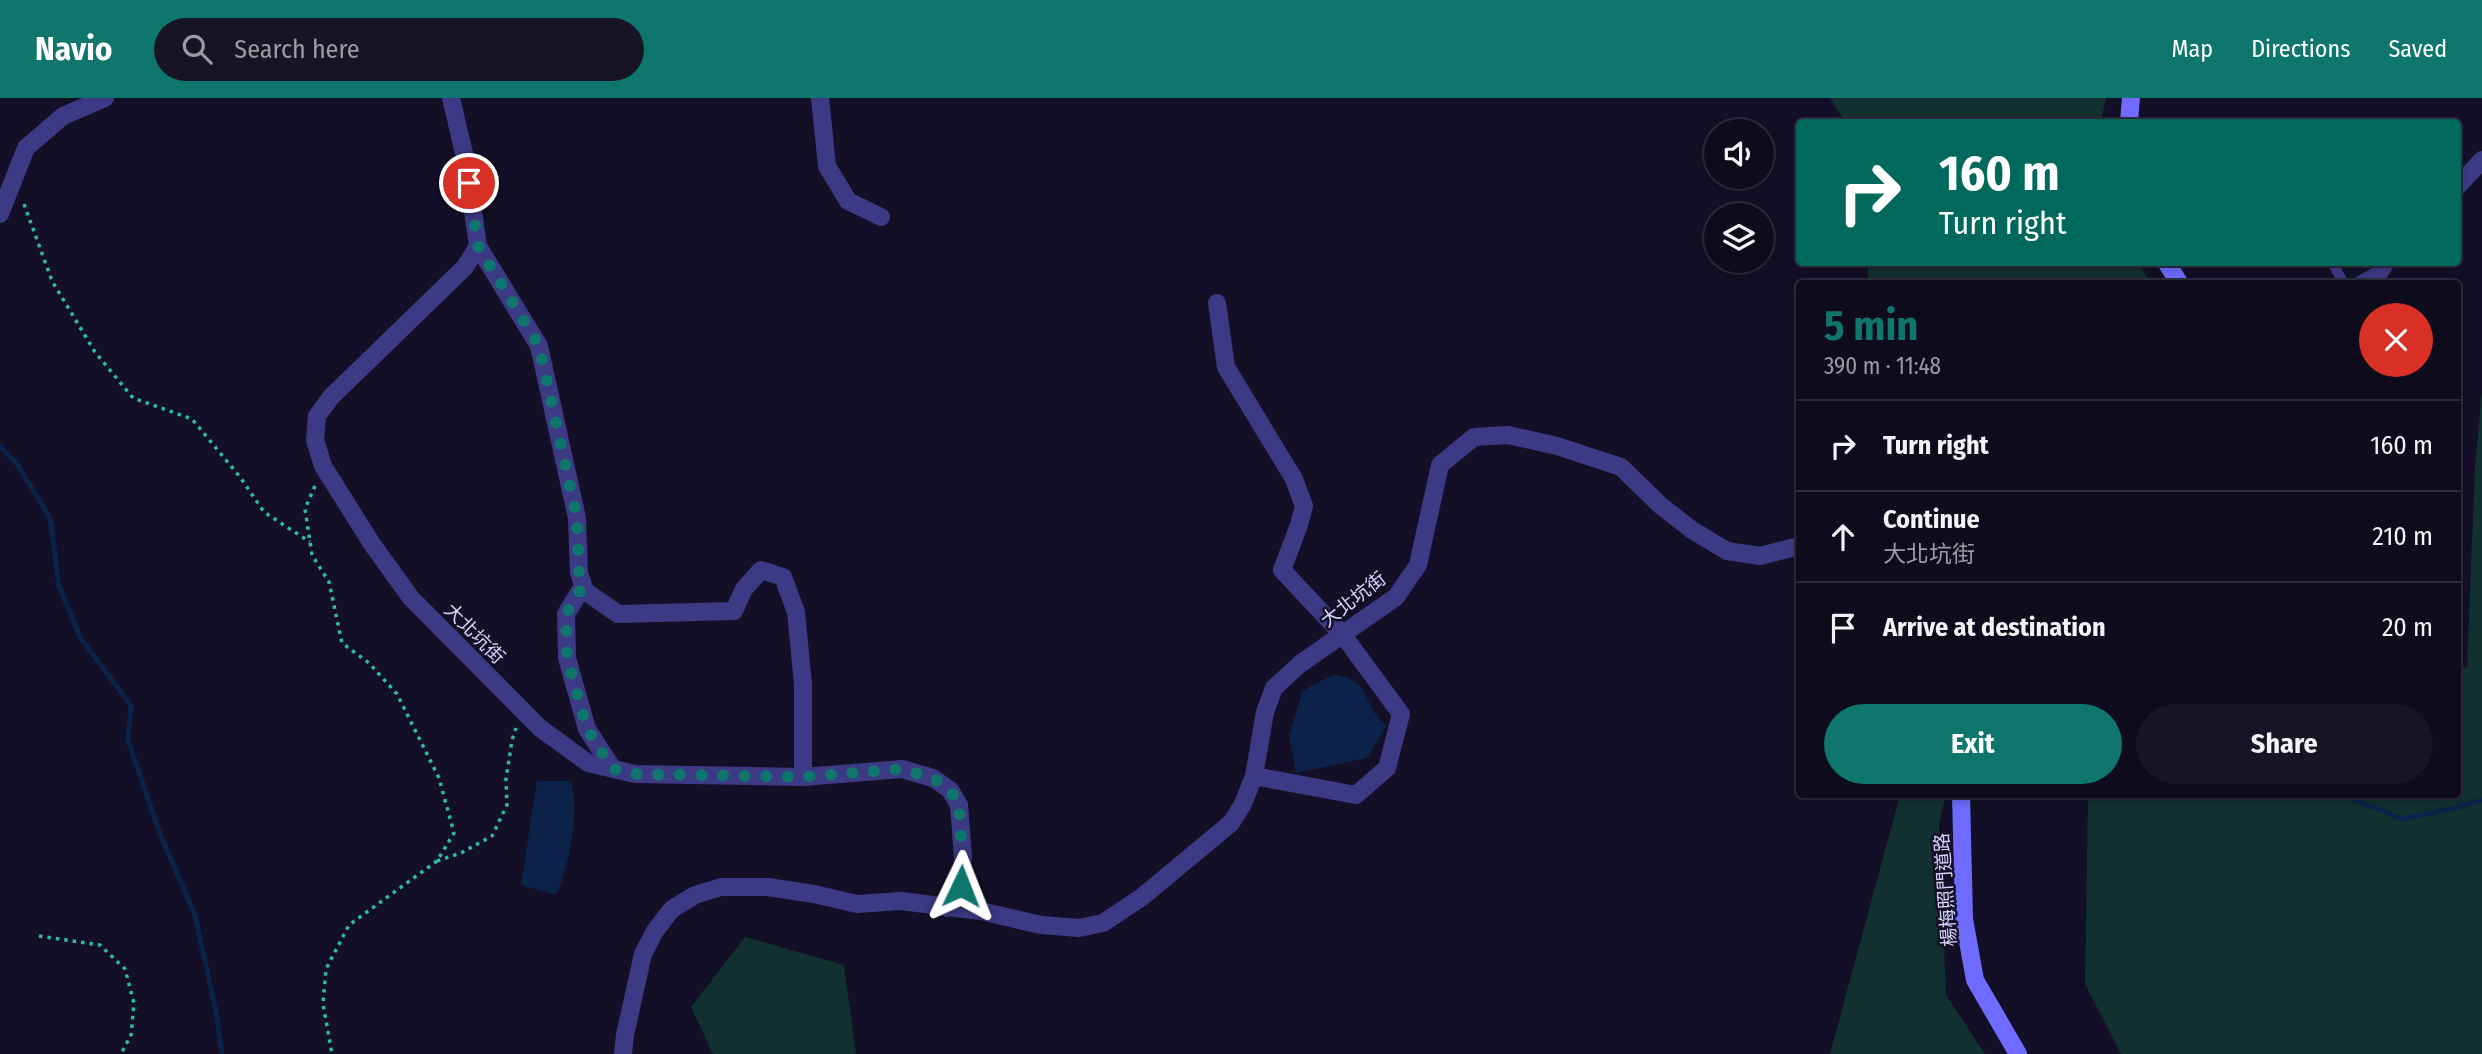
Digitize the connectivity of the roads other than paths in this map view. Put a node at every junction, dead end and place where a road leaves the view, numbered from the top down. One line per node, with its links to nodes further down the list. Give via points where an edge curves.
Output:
1 (105, 98): 8 (street, via 63,116 26,148)
2 (451, 98): 10 (street)
3 (820, 98): 9 (street, via 827,166 848,201)
4 (2131, 98): 5 (street)
5 (2129, 119)
6 (2482, 160): 7 (street)
7 (2461, 183)
8 (0, 214)
9 (881, 218)
10 (478, 246): 15 (street, via 539,346 577,518); 17 (street, 大北坑街, via 465,267 331,397 317,416 315,440 323,466 411,598 541,728 588,763)
11 (2384, 266): 12 (street)
12 (2369, 280)
13 (1217, 303): 16 (street, via 1226,366 1294,480 1304,506 1282,570)
14 (1796, 547): 16 (street, 大北坑街, via 1760,556 1727,551 1660,505 1621,467 1508,435 1474,437 1440,465 1418,565 1396,597)
15 (583, 586): 17 (street, via 566,614 567,658 587,729); 19 (street, via 618,614 734,611 744,589 761,570 783,577 796,612 803,684)
16 (1343, 635): 18 (street, 大北坑街, via 1273,688); 18 (street, via 1401,714 1387,768 1356,796)
17 (613, 769): 19 (street, 大北坑街, via 635,774)
18 (1254, 776): 21 (street, 大北坑街, via 1231,823 1142,897 1103,923 1079,928 1041,925)
19 (803, 777): 21 (street, 大北坑街, via 902,769 933,778 950,790 959,805 962,857 961,886)
20 (1961, 798): 23 (street, 楊梅照門道路, via 1964,919 1975,980)
21 (947, 908): 22 (street, 大北坑街, via 901,901 857,904 768,887 721,887 695,895 672,909 643,954)
22 (623, 1054)
23 (2018, 1054)

